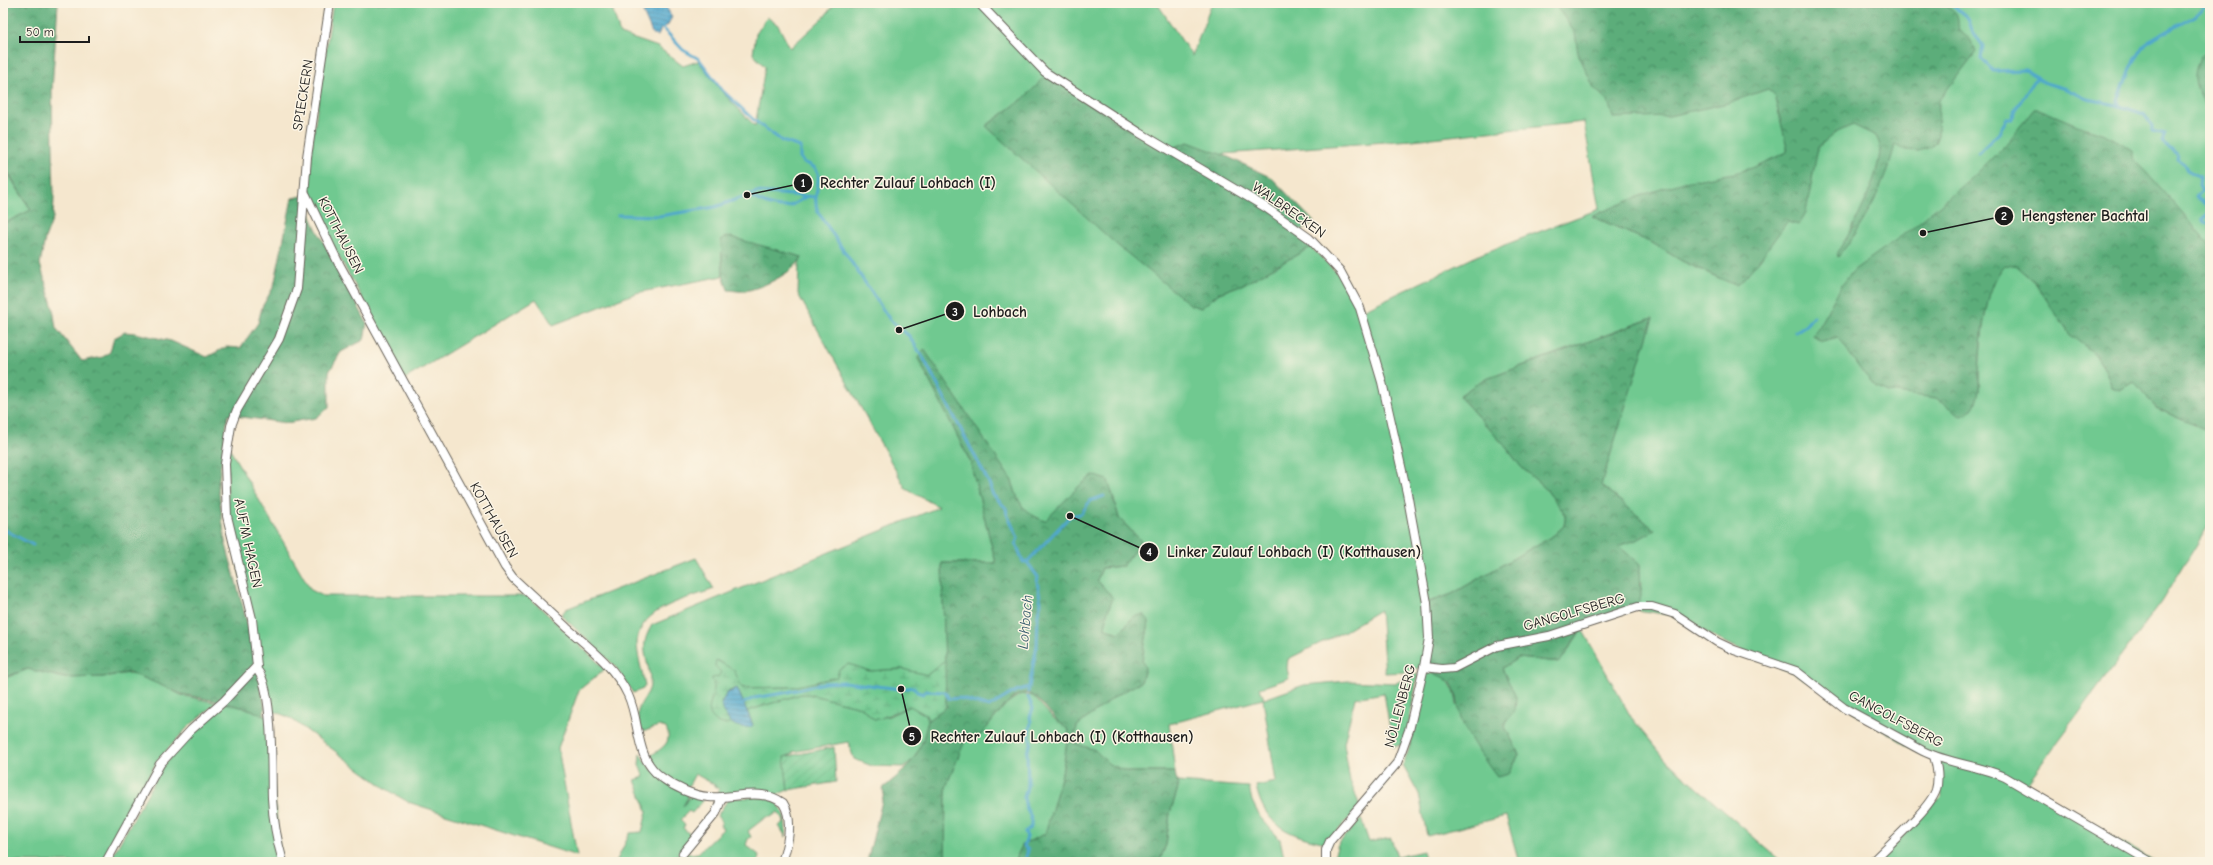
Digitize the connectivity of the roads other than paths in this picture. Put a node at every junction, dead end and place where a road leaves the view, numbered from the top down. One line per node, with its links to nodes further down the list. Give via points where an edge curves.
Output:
1 (330, 3): 3 (street, SPIECKERN)
2 (979, 3): 4 (street, WALBRECKEN, via 1046,72 1140,134 1284,220 1321,249 1340,271 1365,322 1382,382 1407,493)
3 (304, 191): 6 (street, AUF'M HAGEN, via 299,275 293,301 286,324 271,355 237,410 230,432 225,464 226,516 252,619 258,663); 8 (street, KOTTHAUSEN, via 338,262 505,567 513,578 595,653 620,681 634,712 642,751 654,771 682,789 707,797)
4 (1427, 603): 5 (street, NÖLLENBERG, via 1429,638)
5 (1424, 666): 7 (street, GANGOLFSBERG, via 1454,668 1497,646 1549,636 1638,607 1652,607 1675,614 1716,642 1734,650 1796,671 1850,712); 13 (street, NÖLLENBERG, via 1409,730 1397,763 1330,840 1326,850)
6 (256, 669): 10 (street, via 191,730 160,764); 11 (street, via 264,682 270,715 275,826)
7 (1934, 756): 14 (street, via 1937,777 1934,795 1921,812); 15 (street, GANGOLFSBERG, via 2005,777)
8 (722, 797): 9 (street, via 716,813); 12 (street, KOTTHAUSEN, via 765,796 783,803 788,814 789,827)
9 (683, 853)
10 (106, 862)
11 (283, 862)
12 (782, 862)
13 (1326, 862)
14 (1872, 862)
15 (2151, 862)

